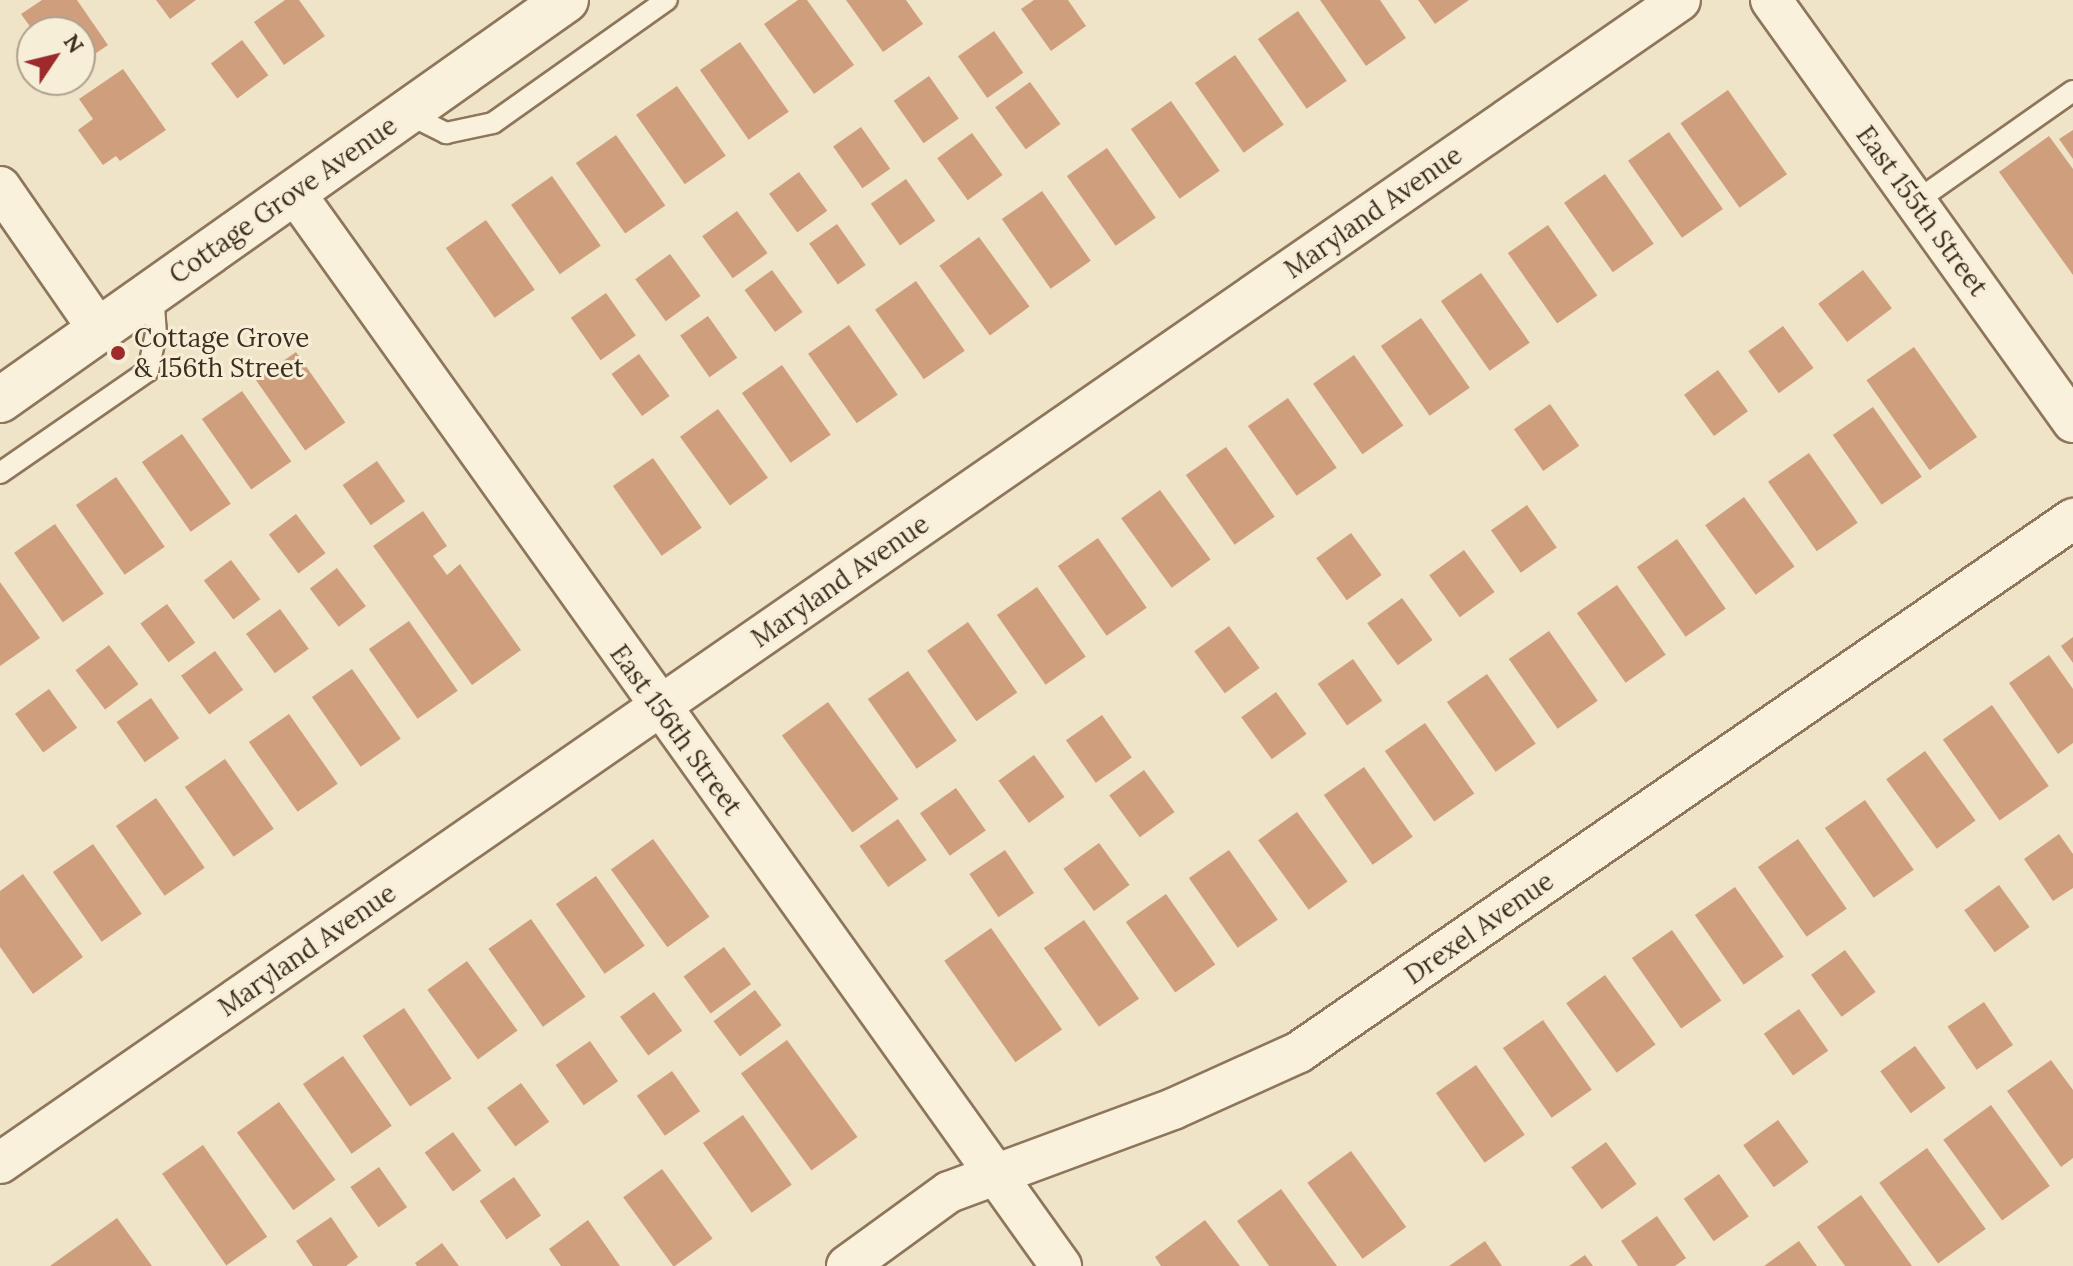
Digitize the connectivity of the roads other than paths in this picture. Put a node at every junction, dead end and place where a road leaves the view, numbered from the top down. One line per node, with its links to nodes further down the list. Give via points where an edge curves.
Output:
1 (566, 0): 6 (main road, Cottage Grove Avenue)
2 (667, 0): 6 (lane, via 493,123 446,133)
3 (1680, 0): 16 (street, Maryland Avenue)
4 (1771, 0): 9 (street, East 155th Street)
5 (2073, 91): 9 (lane)
6 (406, 113): 8 (main road, Cottage Grove Avenue)
7 (0, 187): 11 (street)
8 (294, 192): 10 (main road, Cottage Grove Avenue); 16 (street, East 156th Street)
9 (1915, 202): 13 (street, East 155th Street)
10 (153, 292): 11 (main road, Cottage Grove Avenue); 14 (lane, via 156,334 148,371)
11 (99, 330): 12 (main road, Cottage Grove Avenue)
12 (0, 400)
13 (2073, 422)
14 (0, 473)
15 (2073, 519): 18 (street, Drexel Avenue, via 1299,1052)
16 (659, 706): 17 (street, Maryland Avenue); 18 (street, East 156th Street)
17 (0, 1163)
18 (997, 1178): 19 (street, Drexel Avenue, via 949,1192); 20 (street, East 156th Street)
19 (847, 1266)
20 (1061, 1266)

